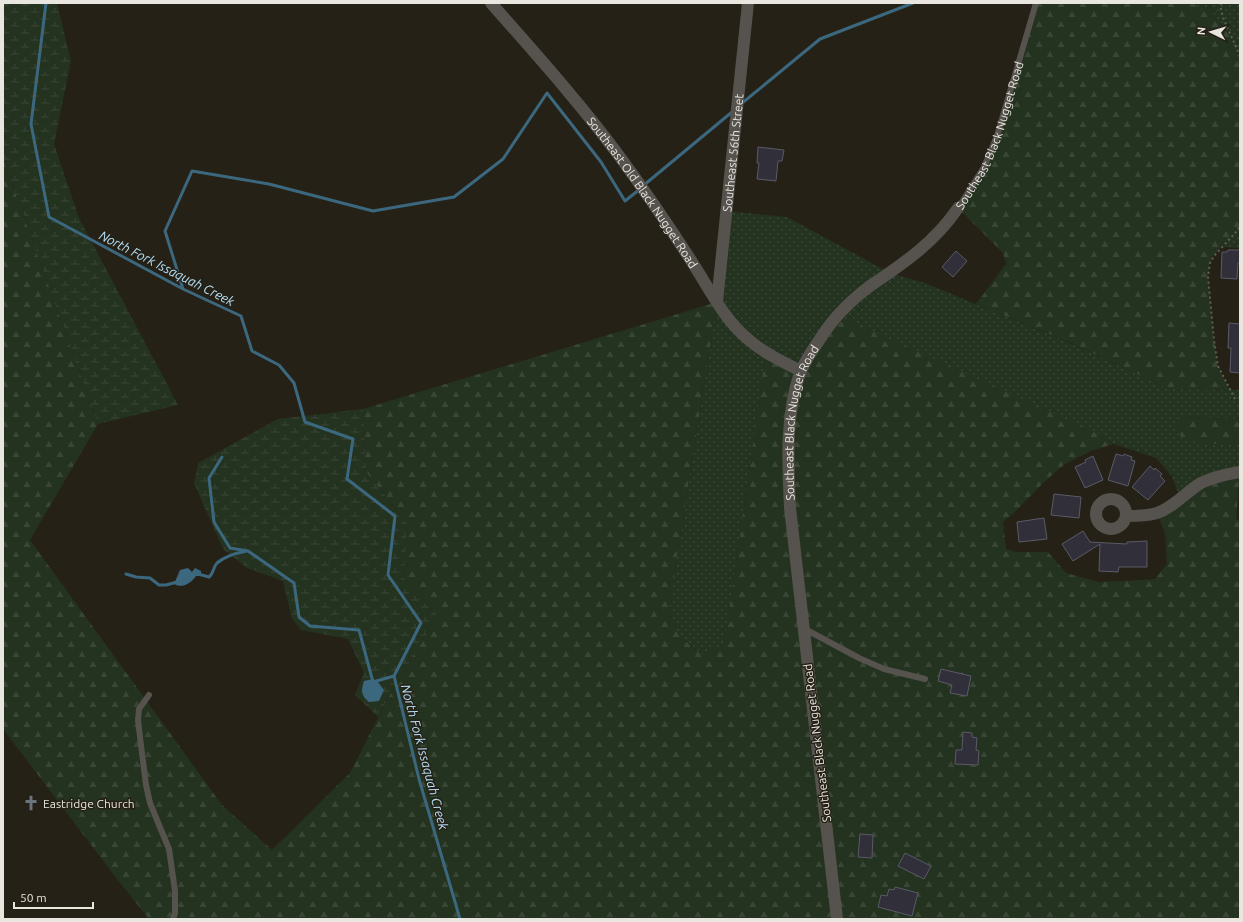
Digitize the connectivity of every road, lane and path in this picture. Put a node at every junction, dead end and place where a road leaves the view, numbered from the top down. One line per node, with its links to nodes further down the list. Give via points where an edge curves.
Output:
1 (491, 3): 8 (street, Southeast Old Black Nugget Road, via 558,79 620,156)
2 (748, 3): 8 (street, Southeast 56th Street)
3 (1036, 3): 6 (lane, Southeast Black Nugget Road, via 997,136 984,167)
4 (1221, 3): 5 (path, via 1222,14)
5 (1240, 58)
6 (958, 208): 9 (street, Southeast Black Nugget Road, via 926,244 837,315)
7 (1240, 224): 10 (path, via 1238,230 1214,256 1208,276 1218,366)
8 (717, 302): 9 (street, Southeast Old Black Nugget Road, via 748,340)
9 (801, 371): 13 (street, Southeast Black Nugget Road, via 790,415 788,442 790,508)
10 (1235, 399)
11 (1240, 472): 12 (street, via 1222,475 1202,483 1165,510 1145,516)
12 (1126, 516)
13 (803, 628): 14 (lane, via 878,666); 17 (street, Southeast Black Nugget Road)
14 (925, 679)
15 (149, 695): 16 (lane, via 139,709 138,720 150,803 169,849 175,891)
16 (173, 919)
17 (837, 919)

